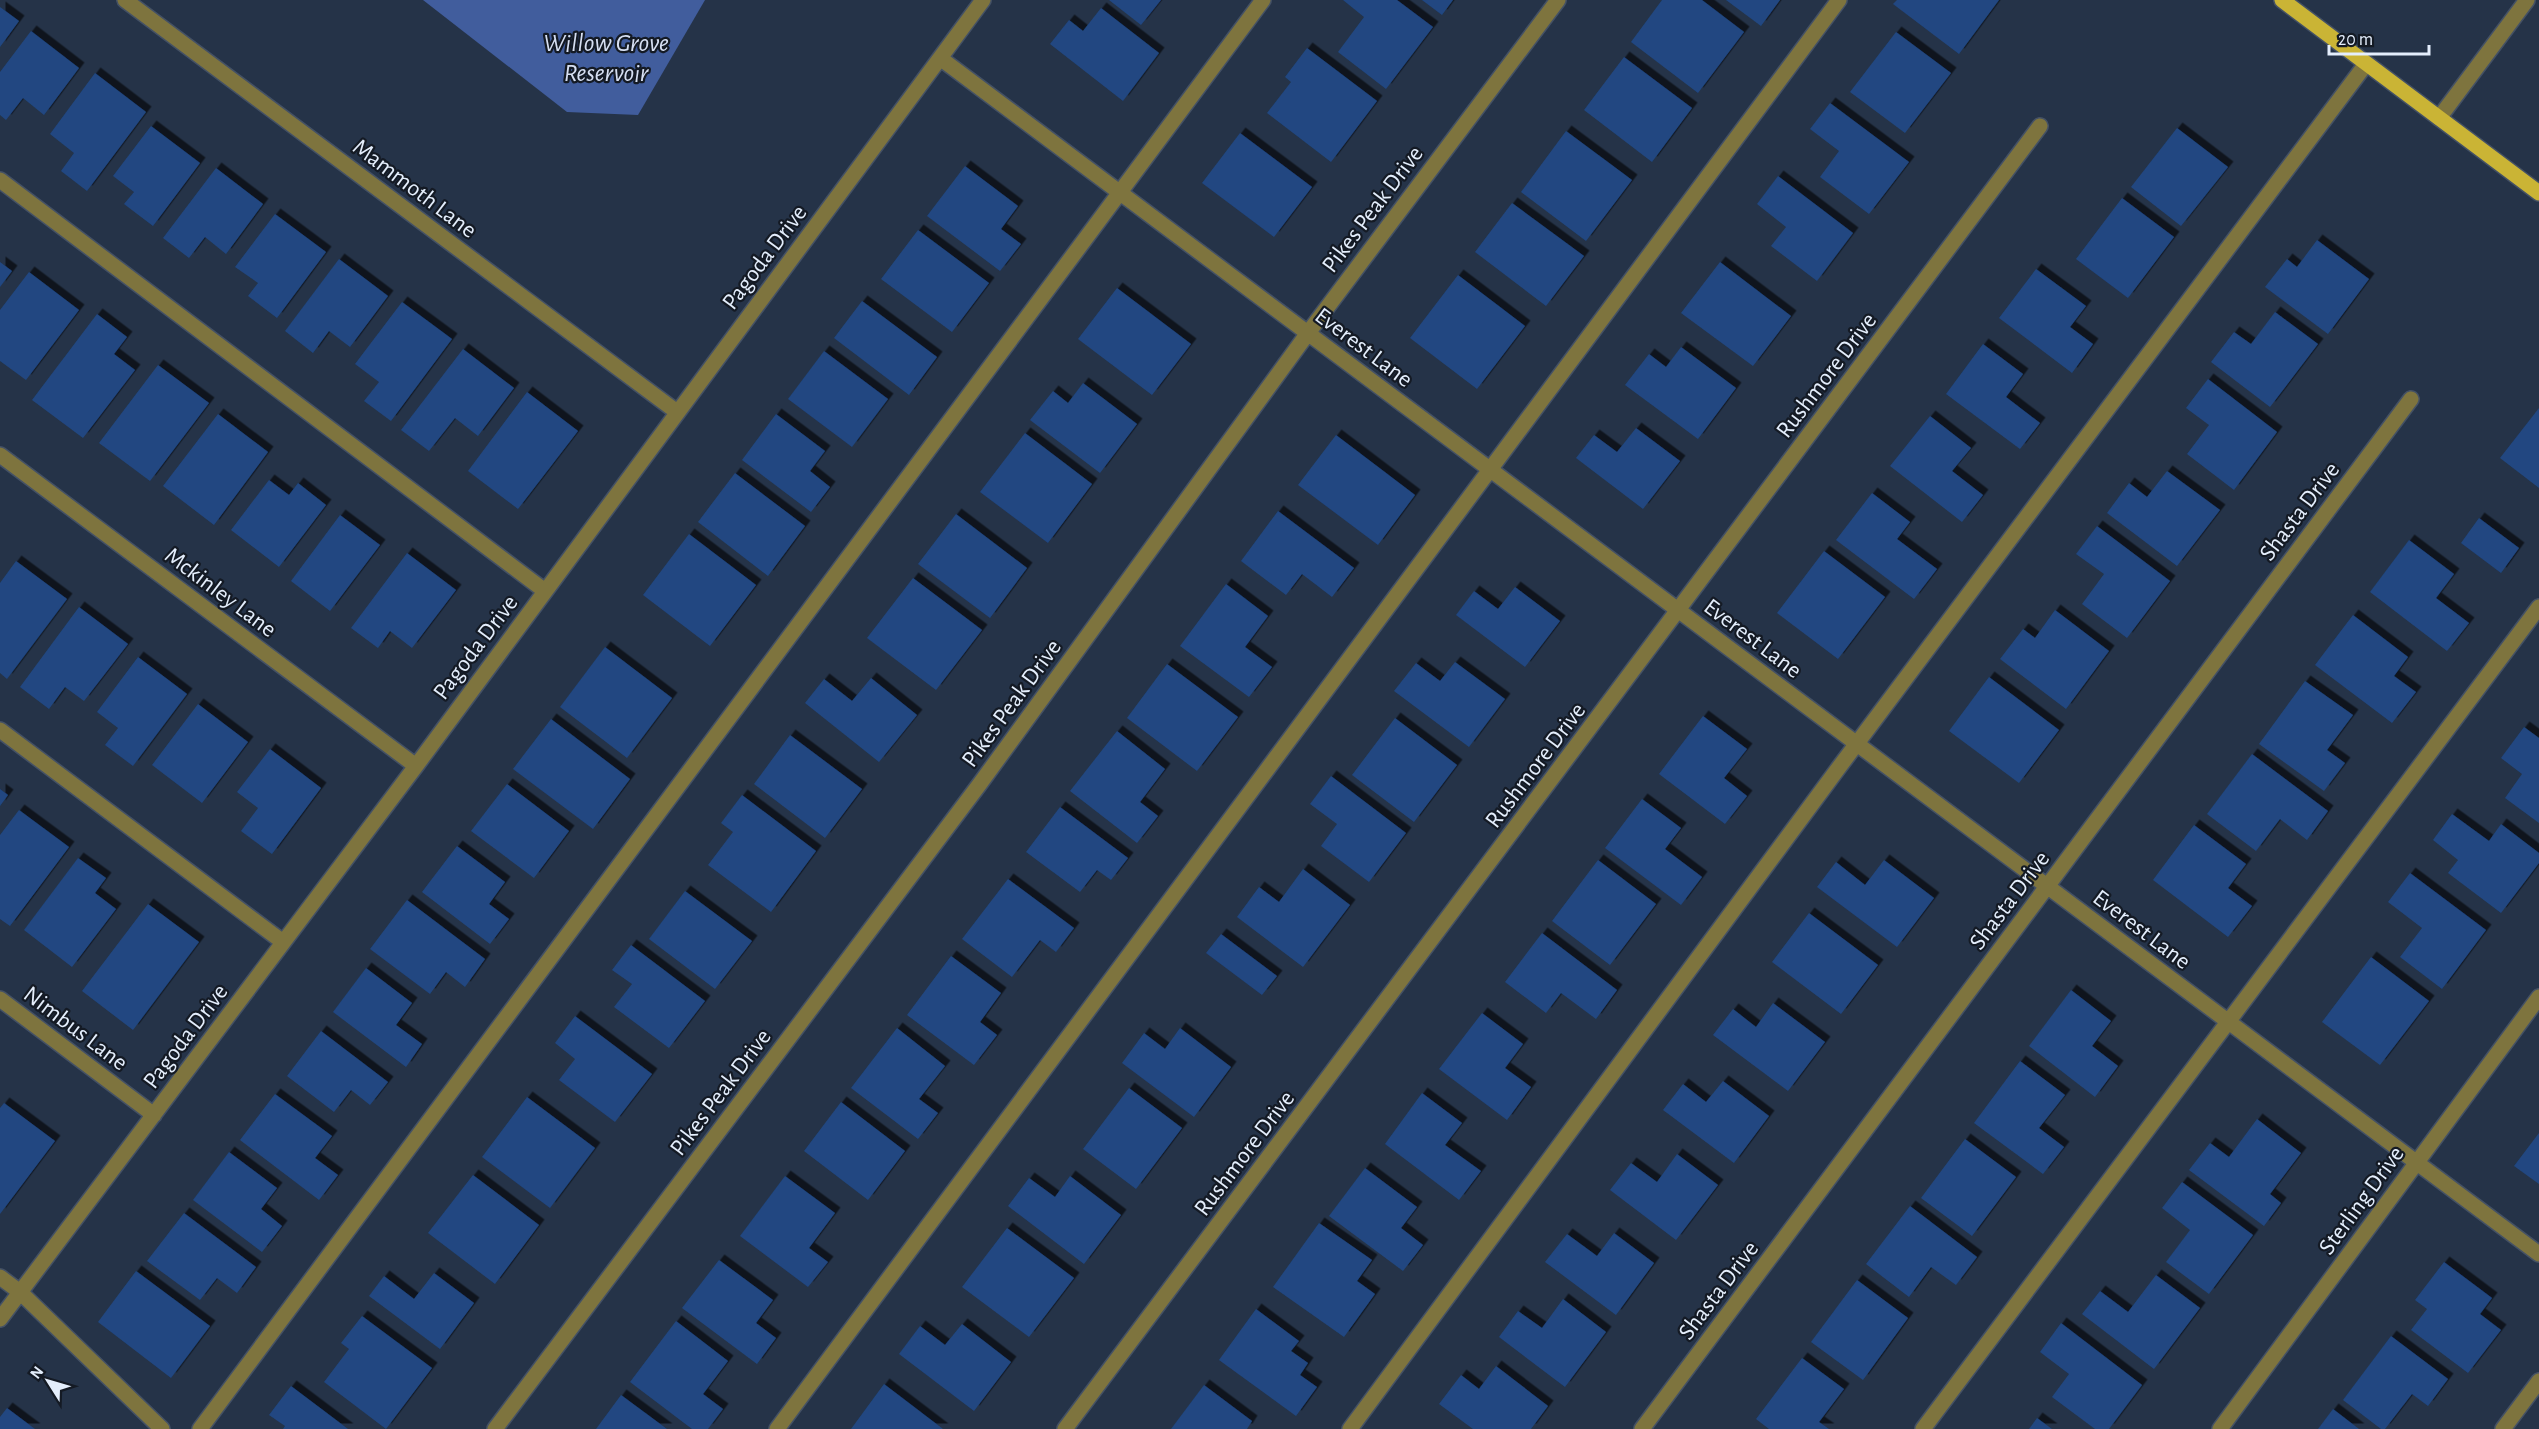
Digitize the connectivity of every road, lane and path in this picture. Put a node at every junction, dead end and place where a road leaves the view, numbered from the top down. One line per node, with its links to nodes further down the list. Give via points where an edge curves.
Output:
1 (125, 0): 17 (street, Mammoth Lane)
2 (983, 0): 8 (street, Pagoda Drive)
3 (1263, 0): 13 (street)
4 (1557, 0): 15 (street, Pikes Peak Drive)
5 (1839, 0): 19 (street)
6 (2282, 0): 9 (main road)
7 (2527, 0): 10 (street)
8 (940, 58): 13 (street, Everest Lane); 17 (street, Pagoda Drive)
9 (2366, 64): 10 (main road); 24 (street)
10 (2439, 118): 14 (main road)
11 (2040, 126): 22 (street, Rushmore Drive)
12 (0, 180): 20 (street)
13 (1118, 191): 15 (street, Everest Lane); 39 (street)
14 (2539, 193)
15 (1308, 333): 19 (street, Everest Lane); 40 (street, Pikes Peak Drive, via 979,785)
16 (2411, 399): 26 (street, Shasta Drive)
17 (677, 412): 20 (street, Pagoda Drive)
18 (0, 454): 25 (street, Mckinley Lane)
19 (1490, 469): 22 (street, Everest Lane); 41 (street)
20 (545, 591): 25 (street, Pagoda Drive)
21 (2539, 607): 30 (street)
22 (1679, 611): 24 (street, Everest Lane); 42 (street, Rushmore Drive)
23 (0, 730): 27 (street)
24 (1857, 744): 26 (street, Everest Lane); 43 (street)
25 (416, 766): 27 (street, Pagoda Drive)
26 (2047, 886): 30 (street, Everest Lane); 44 (street, Shasta Drive)
27 (283, 942): 31 (street, Pagoda Drive)
28 (2539, 997): 32 (street, Sterling Drive)
29 (0, 999): 31 (street, Nimbus Lane)
30 (2229, 1022): 32 (street, Everest Lane); 45 (street)
31 (153, 1115): 35 (street, Pagoda Drive)
32 (2416, 1163): 33 (street, Everest Lane); 46 (street, Sterling Drive)
33 (2539, 1254)
34 (0, 1277): 35 (street)
35 (20, 1292): 36 (street, Pagoda Drive); 38 (street)
36 (0, 1318)
37 (2539, 1381): 47 (street)
38 (162, 1429)
39 (200, 1429)
40 (495, 1429)
41 (777, 1429)
42 (1065, 1429)
43 (1350, 1429)
44 (1642, 1429)
45 (1923, 1429)
46 (2220, 1429)
47 (2503, 1429)

